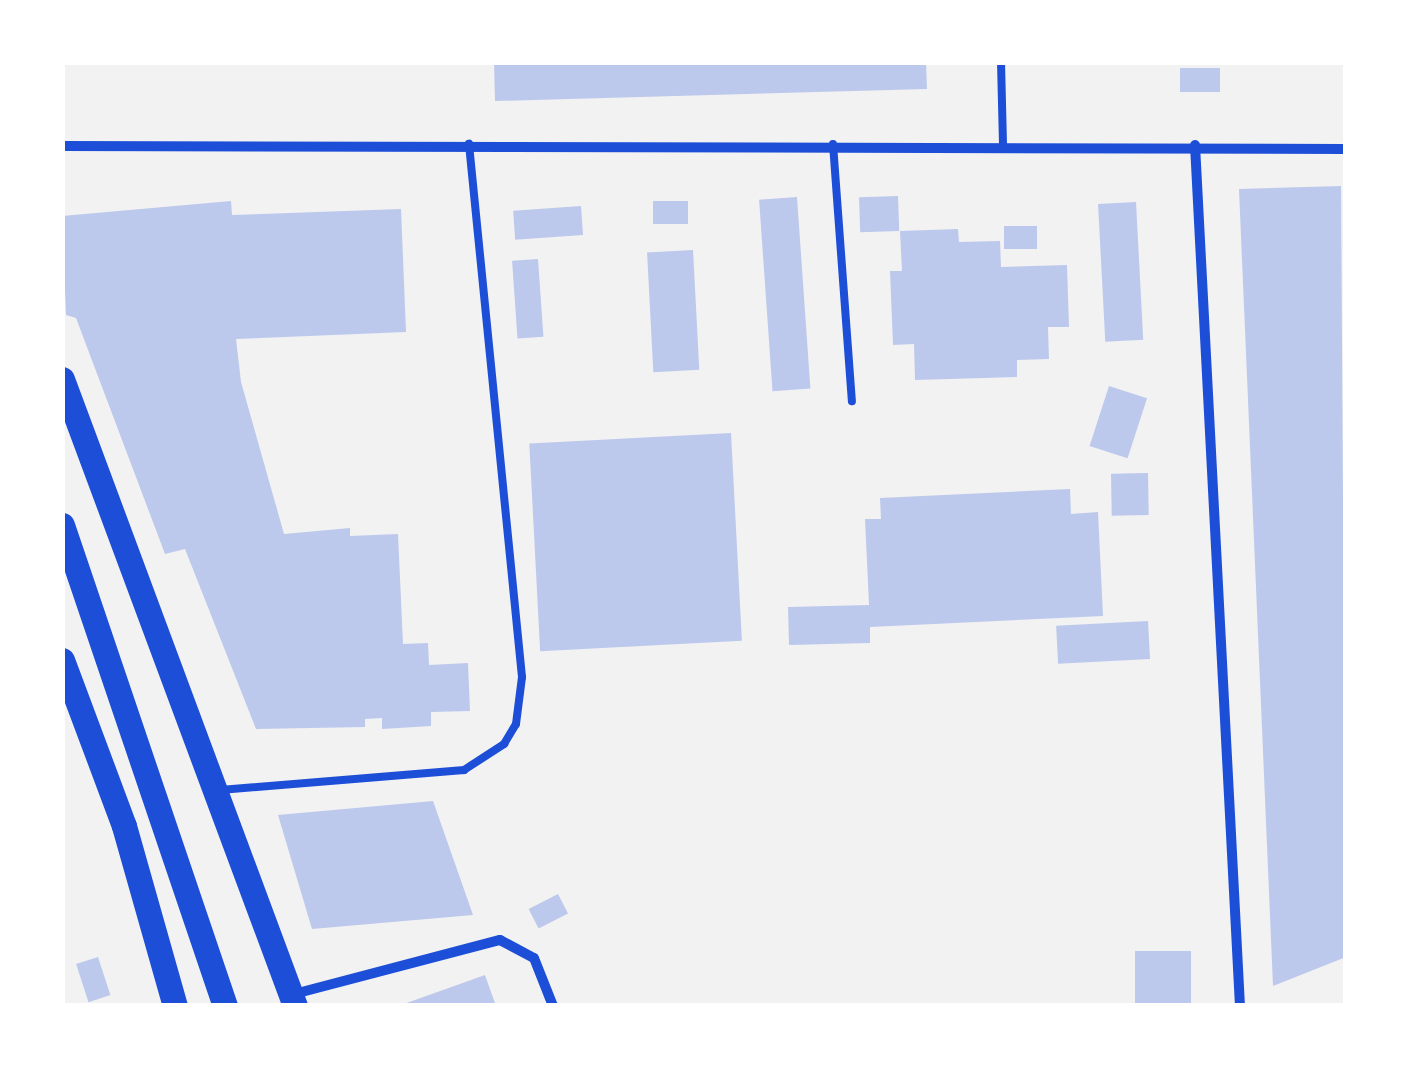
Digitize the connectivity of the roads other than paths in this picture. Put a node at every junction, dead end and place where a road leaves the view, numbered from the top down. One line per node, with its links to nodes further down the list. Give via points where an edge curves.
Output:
1 (1001, 62): 4 (lane)
2 (469, 144): 3 (street); 6 (street); 12 (lane, via 522,677 516,724 504,744 464,770)
3 (833, 144): 4 (street); 9 (lane)
4 (1003, 145): 5 (street)
5 (1195, 145): 7 (street); 17 (street)
6 (62, 146)
7 (1346, 149)
8 (62, 378): 12 (main road)
9 (852, 401)
10 (62, 526): 15 (main road)
11 (62, 660): 14 (main road, via 124,826)
12 (214, 791): 13 (main road)
13 (293, 1000): 16 (street, via 500,940 534,958)
14 (176, 1006)
15 (225, 1006)
16 (553, 1006)
17 (1240, 1006)

